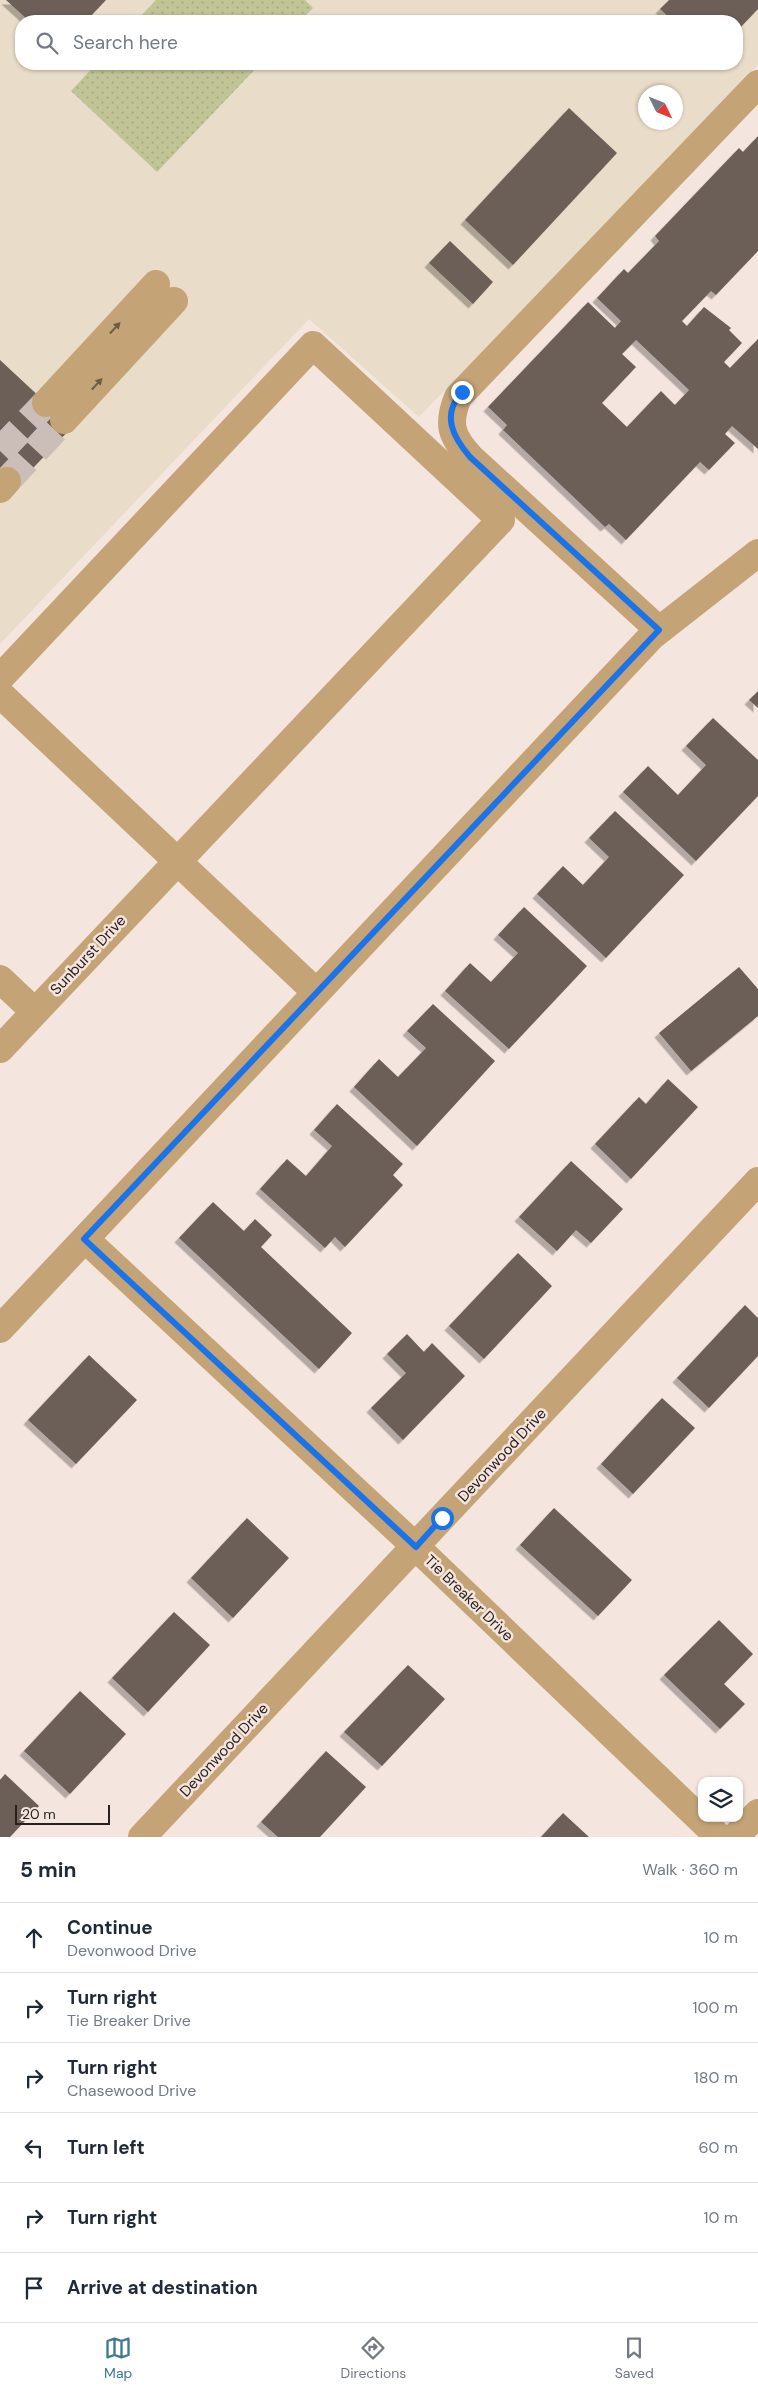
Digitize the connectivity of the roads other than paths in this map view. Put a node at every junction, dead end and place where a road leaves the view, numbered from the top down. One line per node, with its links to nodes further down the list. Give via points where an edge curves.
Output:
1 (758, 84): 5 (street, via 458,397 450,416 456,440 470,457)
2 (165, 292): 3 (street, one-way to 2)
3 (55, 411)
4 (758, 553): 5 (street)
5 (659, 630): 10 (street)
6 (0, 678): 8 (street, Sunburst Drive, via 313,345 501,520)
7 (0, 694): 8 (street)
8 (177, 861): 10 (street); 11 (street, Sunburst Drive)
9 (0, 979): 11 (street)
10 (316, 992): 14 (street)
11 (35, 1012): 12 (street, Sunburst Drive)
12 (0, 1049)
13 (758, 1181): 16 (street, Devonwood Drive)
14 (84, 1239): 15 (street); 16 (street, Tie Breaker Drive)
15 (0, 1328)
16 (416, 1547): 18 (street, Devonwood Drive); 19 (street, Tie Breaker Drive)
17 (758, 1813): 20 (street)
18 (142, 1837)
19 (719, 1837)
20 (736, 1837)

